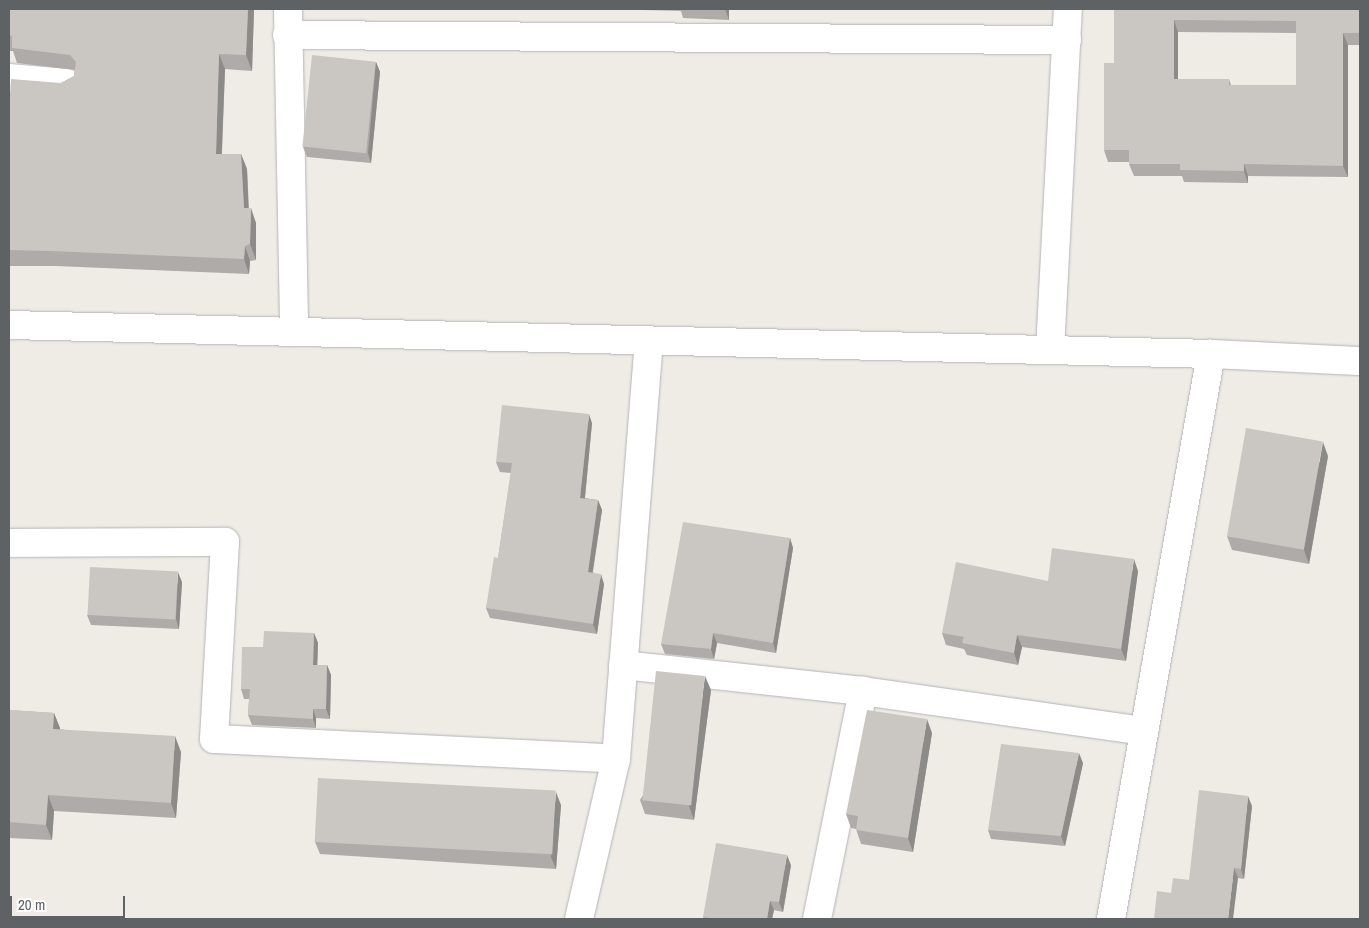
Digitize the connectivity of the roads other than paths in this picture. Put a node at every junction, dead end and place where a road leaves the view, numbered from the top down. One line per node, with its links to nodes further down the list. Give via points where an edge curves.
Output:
1 (1068, 9): 3 (street)
2 (287, 22): 3 (street); 7 (street)
3 (1067, 40): 9 (street)
4 (9, 78): 5 (street)
5 (67, 83)
6 (9, 325): 7 (street)
7 (294, 332): 8 (street)
8 (650, 340): 9 (street); 13 (street)
9 (1050, 350): 10 (street)
10 (1211, 354): 11 (street); 15 (street)
11 (1360, 361)
12 (9, 543): 16 (street, via 225,542 214,739)
13 (623, 665): 14 (street); 16 (street)
14 (863, 691): 15 (street); 18 (street)
15 (1144, 731): 19 (street)
16 (616, 759): 17 (street)
17 (579, 919)
18 (817, 919)
19 (1111, 919)

